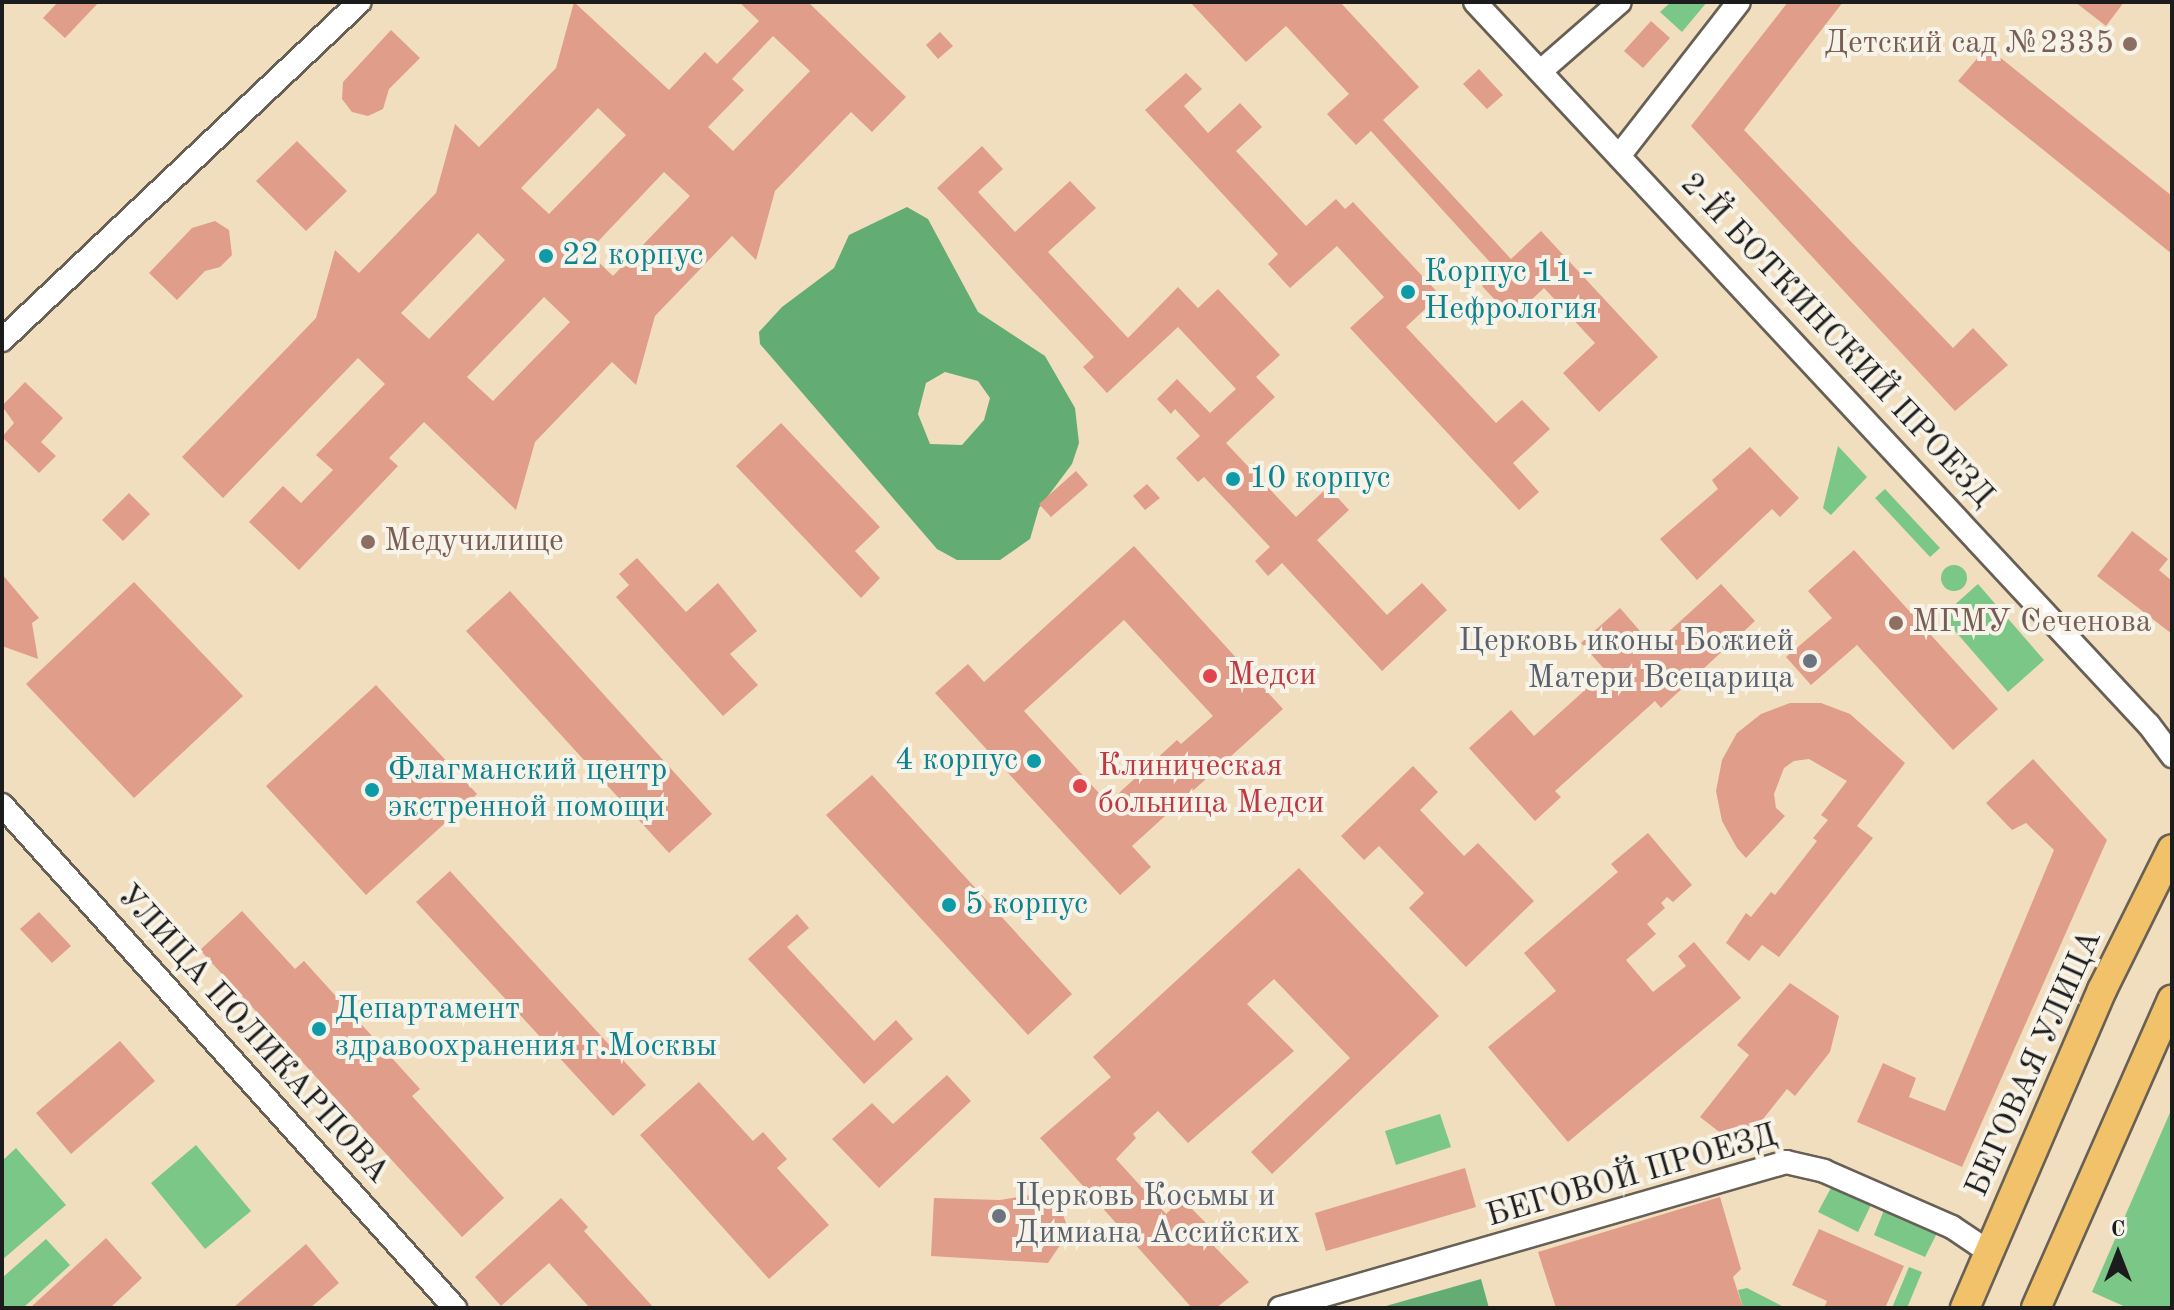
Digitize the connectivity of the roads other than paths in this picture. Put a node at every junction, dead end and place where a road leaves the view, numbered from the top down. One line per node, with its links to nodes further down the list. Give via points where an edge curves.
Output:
1 (359, 2): 7 (street)
2 (1475, 2): 5 (street, 2-Й БОТКИНСКИЙ ПРОЕЗД)
3 (1620, 2): 5 (street)
4 (1739, 2): 6 (street)
5 (1542, 70): 6 (street, 2-Й БОТКИНСКИЙ ПРОЕЗД)
6 (1619, 156): 8 (street, 2-Й БОТКИНСКИЙ ПРОЕЗД)
7 (2, 340)
8 (2149, 725): 9 (street, 2-Й БОТКИНСКИЙ ПРОЕЗД); 10 (street, 2-Й БОТКИНСКИЙ ПРОЕЗД)
9 (2172, 740)
10 (2172, 756)
11 (2, 805): 15 (street, УЛИЦА ПОЛИКАРПОВА)
12 (2170, 850): 14 (main road, БЕГОВАЯ УЛИЦА, via 2102,990)
13 (2172, 1000): 18 (main road)
14 (1989, 1252): 16 (street, БЕГОВОЙ ПРОЕЗД, via 1952,1227 1824,1171 1786,1162); 17 (main road, БЕГОВАЯ УЛИЦА)
15 (455, 1308)
16 (1280, 1308)
17 (1965, 1308)
18 (2036, 1308)

